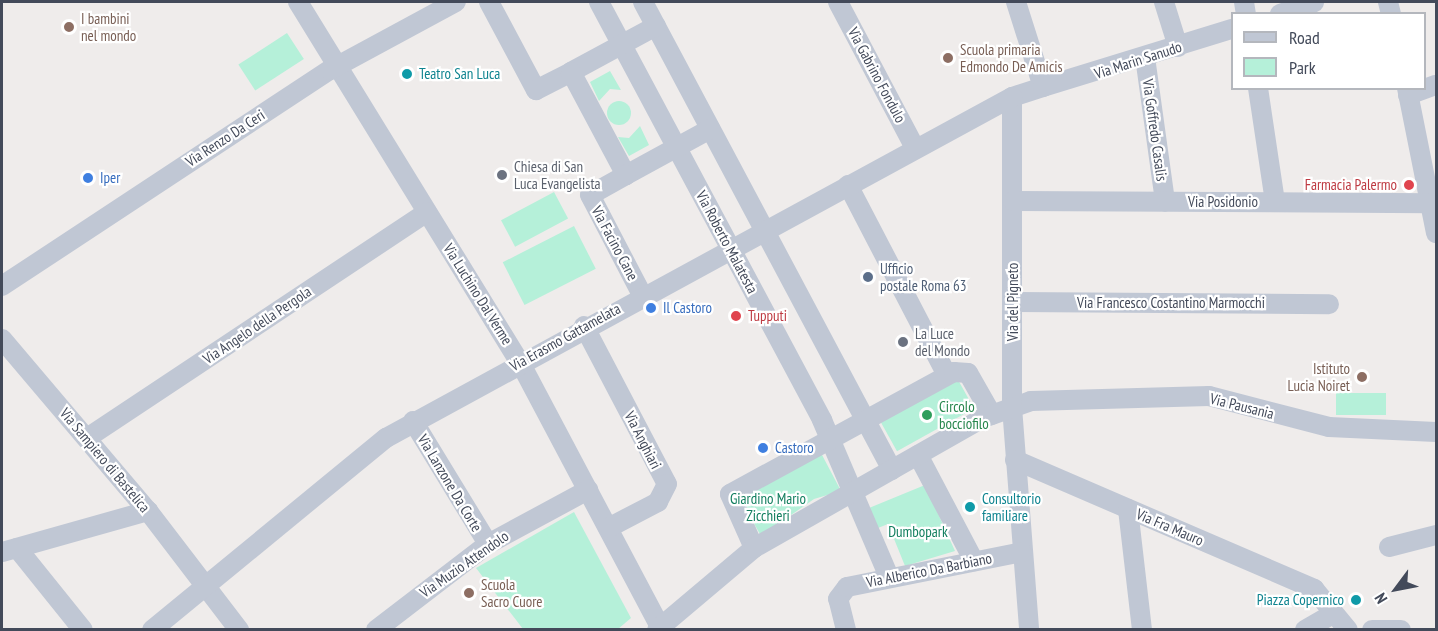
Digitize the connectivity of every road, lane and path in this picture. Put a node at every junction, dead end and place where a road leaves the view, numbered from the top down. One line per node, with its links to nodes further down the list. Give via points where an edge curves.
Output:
1 (298, 2): 16 (street, Via Luchino Dal Verme)
2 (456, 2): 16 (street, Via Renzo Da Ceri)
3 (489, 2): 17 (street, via 536,90)
4 (599, 2): 13 (street, Via Roberto Malatesta)
5 (643, 2): 11 (street)
6 (838, 2): 24 (street, Via Gabrino Fondulo)
7 (1016, 2): 18 (street)
8 (1164, 2): 14 (street)
9 (1314, 2): 10 (street)
10 (1286, 12)
11 (656, 26): 13 (street); 22 (street)
12 (1231, 30): 14 (street, Via Marin Sanudo)
13 (622, 44): 17 (street); 23 (street, Via Roberto Malatesta)
14 (1178, 47): 15 (street, Via Marin Sanudo)
15 (1145, 57): 18 (street, Via Marin Sanudo); 28 (street, Via Goffredo Casalis)
16 (337, 65): 31 (street, Via Luchino Dal Verme); 35 (street, Via Renzo Da Ceri)
17 (571, 72): 25 (street)
18 (1043, 87): 21 (street)
19 (1258, 90): 29 (street)
20 (1408, 92): 30 (street)
21 (1012, 97): 24 (street, Via Erasmo Gattamelata); 27 (street, Via del Pigneto)
22 (710, 129): 23 (street); 32 (street)
23 (676, 148): 25 (street); 34 (street, Via Roberto Malatesta)
24 (915, 148): 26 (street, Via Erasmo Gattamelata)
25 (626, 175): 36 (street, Via Facino Cane, via 590,195)
26 (848, 185): 32 (street, Via Erasmo Gattamelata); 42 (street)
27 (1013, 201): 28 (street, Via Posidonio); 37 (street, Via del Pigneto)
28 (1165, 202): 29 (street, Via Posidonio)
29 (1275, 202): 30 (street, Via Posidonio)
30 (1431, 203): 33 (street)
31 (427, 212): 41 (street, Via Luchino Dal Verme); 48 (street, Via Angelo della Pergola)
32 (764, 230): 34 (street, Via Erasmo Gattamelata); 46 (street)
33 (1437, 232)
34 (729, 248): 36 (street, Via Erasmo Gattamelata); 49 (street, Via Roberto Malatesta)
35 (2, 286)
36 (642, 295): 39 (street, Via Erasmo Gattamelata)
37 (1014, 303): 38 (street, Via Francesco Costantino Marmocchi); 43 (street, Via del Pigneto)
38 (1329, 304)
39 (584, 326): 41 (street, Via Erasmo Gattamelata); 57 (street, Via Anghiari, via 667,484 658,502)
40 (2, 339): 48 (street, Via Sampiero di Bastelica)
41 (519, 362): 45 (street, Via Erasmo Gattamelata); 53 (street, Via Luchino Dal Verme)
42 (946, 375): 44 (street, via 968,373); 46 (street)
43 (1012, 407): 44 (street, Via Pausania); 47 (street, Via Pausania, via 1060,398 1209,396 1329,427); 51 (street, Via del Pigneto)
44 (992, 415): 50 (street, Via Pausania)
45 (413, 421): 59 (street, Via Lanzone Da Corte); 66 (street, Via Erasmo Gattamelata, via 344,468)
46 (864, 421): 49 (street); 52 (street)
47 (1437, 432)
48 (87, 438): 56 (street, Via Sampiero di Bastelica)
49 (830, 439): 54 (street, Via Roberto Malatesta); 61 (street, via 730,494)
50 (918, 455): 52 (street, Via Pausania); 64 (street)
51 (1015, 460): 55 (street, Via Fra Mauro); 63 (street, Via del Pigneto)
52 (892, 470): 54 (street, Via Pausania)
53 (588, 490): 57 (street, Via Luchino Dal Verme); 59 (street, Via Muzio Attendolo)
54 (851, 492): 61 (street, Via Pausania); 65 (street, Via Roberto Malatesta)
55 (1128, 509): 67 (street, Via Fra Mauro, via 1323,595); 75 (street)
56 (148, 511): 62 (street); 66 (street, Via Sampiero di Bastelica)
57 (608, 528): 68 (street, Via Luchino Dal Verme)
58 (1437, 535): 60 (street)
59 (488, 544): 72 (street, Via Muzio Attendolo)
60 (1389, 547)
61 (754, 548): 68 (street, Via Pausania)
62 (9, 550): 69 (street)
63 (1022, 552): 64 (street, Via Alberico Da Barbiano); 74 (street, Via del Pigneto)
64 (974, 561): 65 (street, Via Alberico Da Barbiano)
65 (889, 577): 73 (street, Via Alberico Da Barbiano, via 847,587 839,594)
66 (206, 585): 70 (street, Via Erasmo Gattamelata); 71 (street, Via Sampiero di Bastelica)
67 (1331, 615): 76 (street); 77 (street)
68 (660, 629)
69 (83, 630)
70 (152, 630)
71 (239, 630)
72 (376, 630)
73 (846, 630)
74 (1029, 630)
75 (1142, 630)
76 (1305, 630)
77 (1348, 630)

